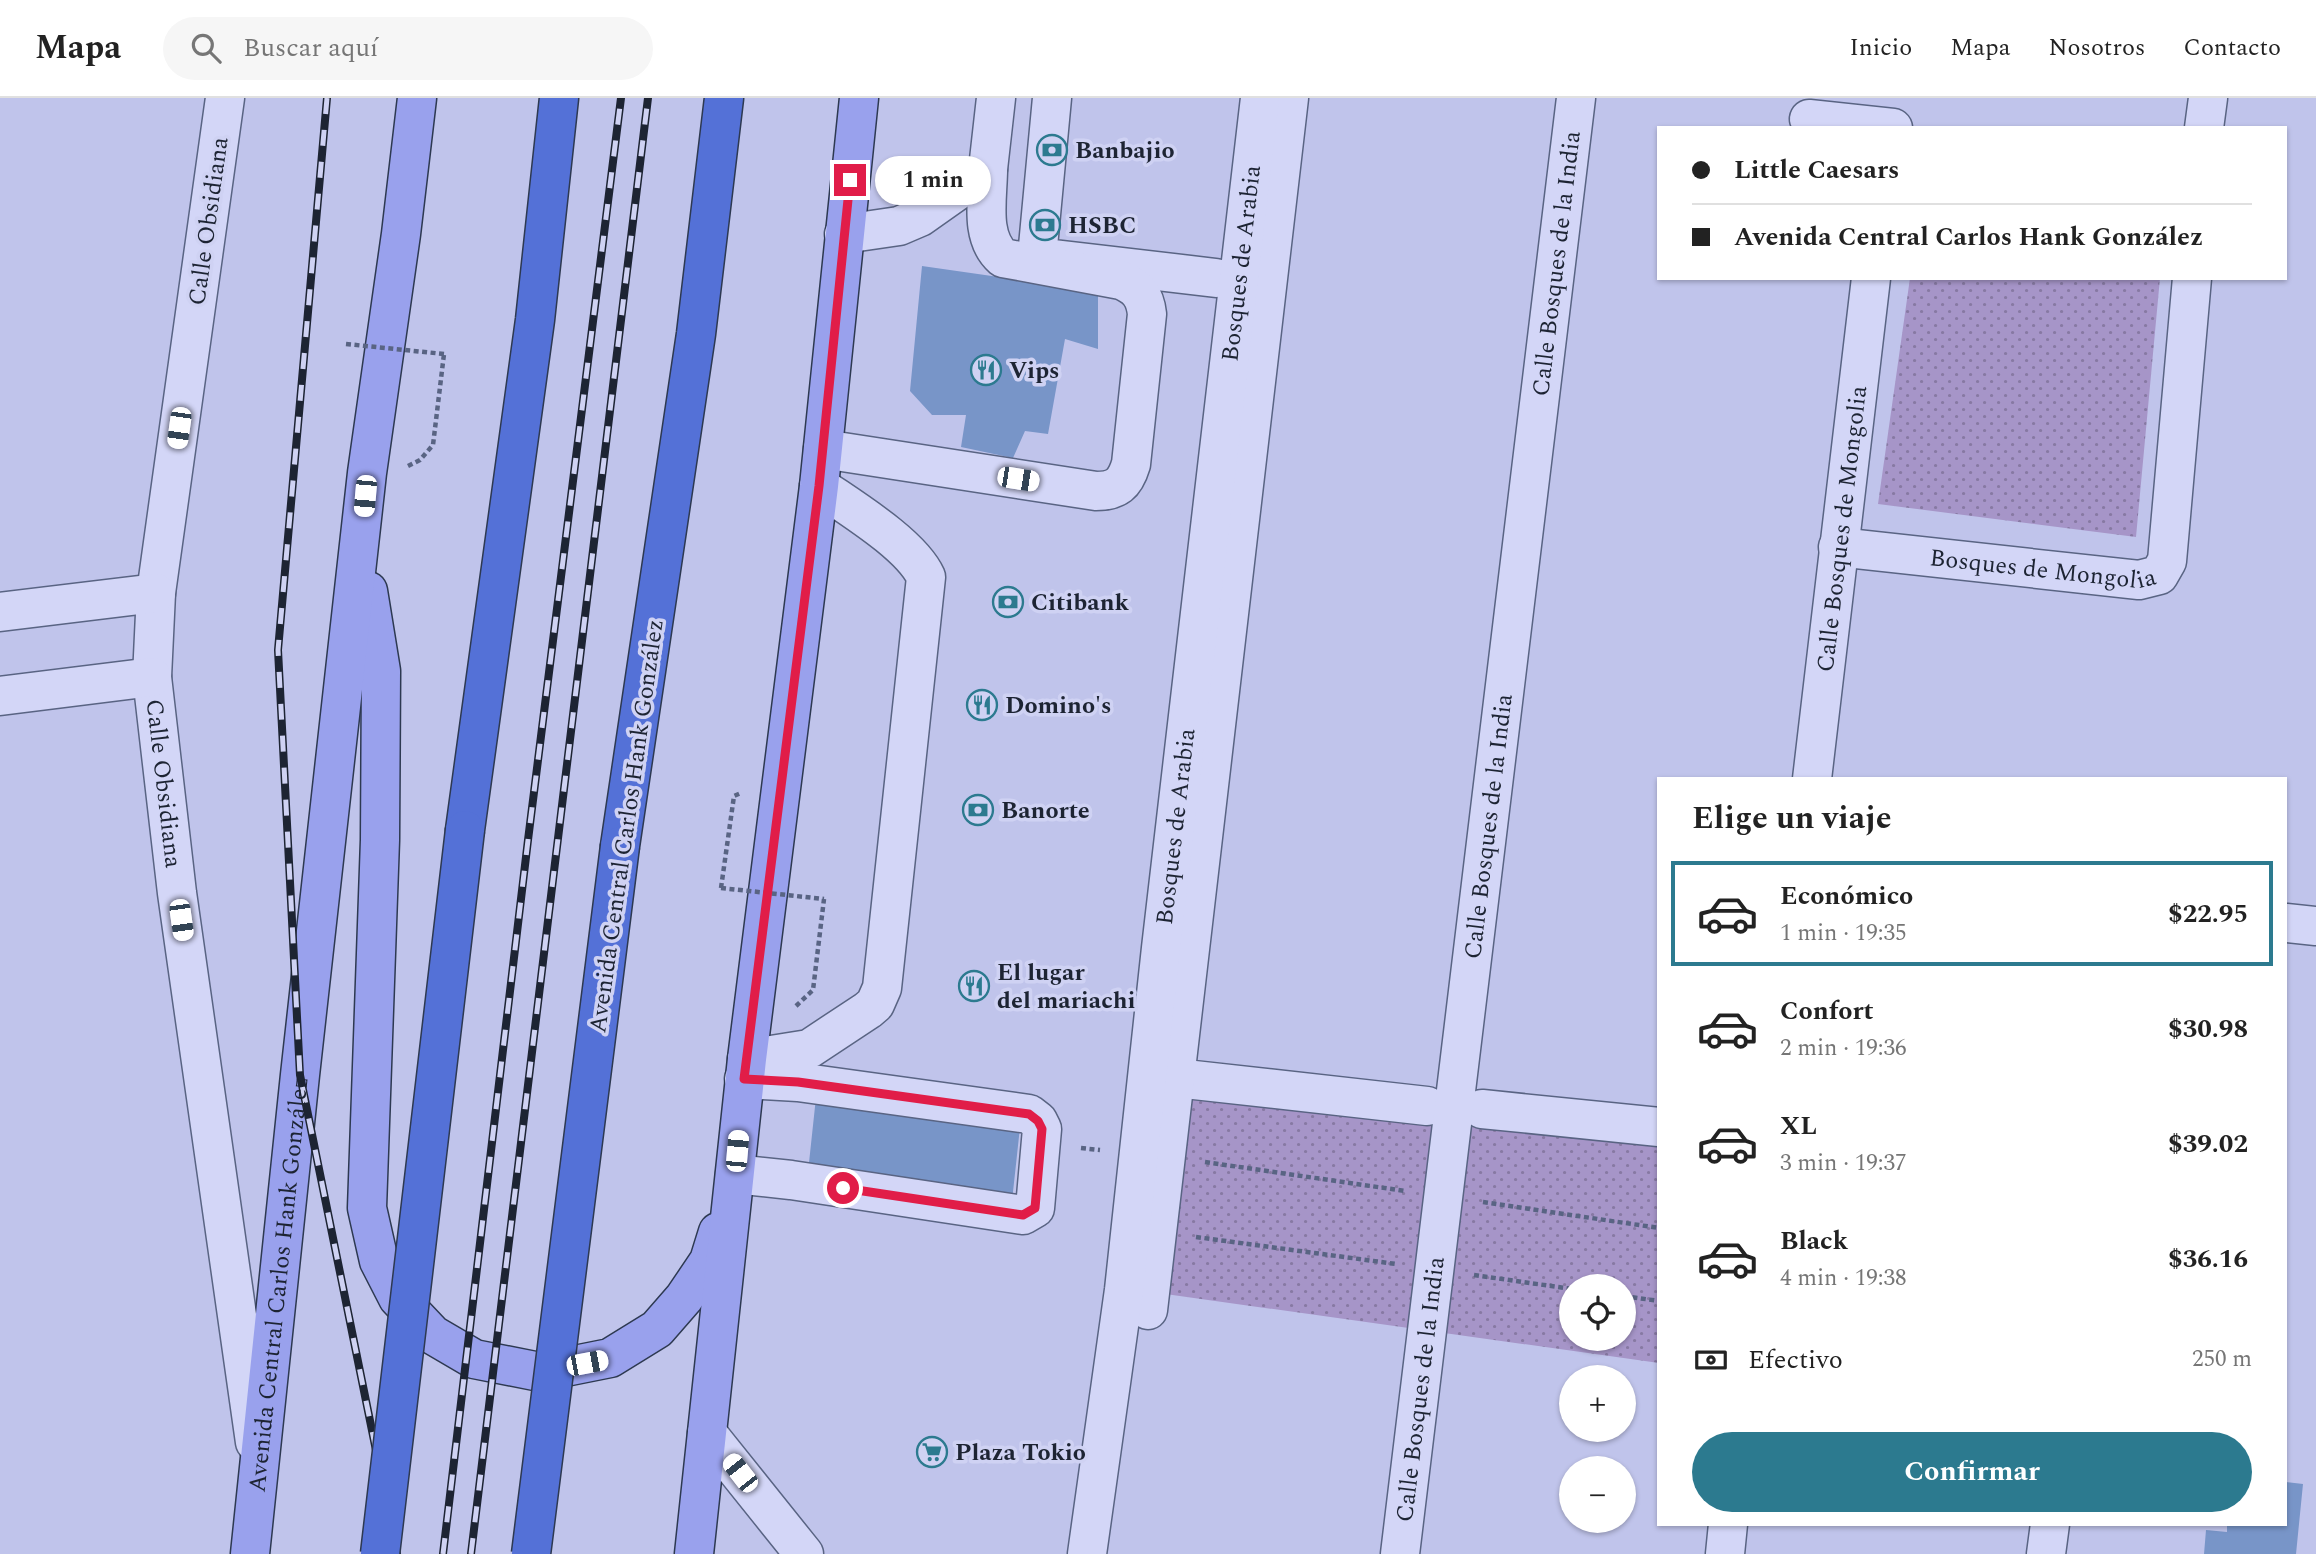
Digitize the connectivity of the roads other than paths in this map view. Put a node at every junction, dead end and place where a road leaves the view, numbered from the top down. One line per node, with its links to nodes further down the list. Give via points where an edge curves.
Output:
1 (225, 98): 24 (street, Calle Obsidiana)
2 (417, 98): 22 (main road, Avenida Central Carlos Hank González)
3 (559, 98): 43 (highway, bridge, via 535,320 465,830)
4 (724, 98): 44 (highway, Avenida Central Carlos Hank González, bridge, via 696,334 621,846)
5 (859, 98): 16 (main road)
6 (996, 98): 15 (street)
7 (1052, 98): 17 (street, via 1037,257)
8 (1260, 98): 47 (street, Bosques de Arabia, via 1124,1290)
9 (1289, 98): 32 (street)
10 (1576, 98): 48 (street, Calle Bosques de la India)
11 (2208, 98): 14 (street)
12 (1809, 119): 13 (street)
13 (1873, 126)
14 (2204, 126)
15 (988, 169): 16 (street, via 920,217 899,226); 20 (street, via 988,231 995,251 1003,258 1121,281 1132,285 1146,302 1128,476 1109,491 1096,491)
16 (844, 234): 20 (main road)
17 (1216, 278)
18 (1871, 280): 23 (street, Calle Bosques de Mongolia)
19 (2192, 280): 23 (street, Bosques de Mongolia, via 2168,561 2159,575 2139,580)
20 (823, 449): 21 (main road)
21 (819, 486): 31 (main road); 31 (street, via 880,529 916,561 926,577 882,988 868,1010 809,1049)
22 (360, 544): 36 (main road, via 381,671 367,1208 379,1261 398,1298 433,1335 474,1359 540,1372 610,1358 657,1329 684,1298 709,1261); 39 (main road, Avenida Central Carlos Hank González)
23 (1838, 547): 28 (street, Calle Bosques de Mongolia)
24 (156, 593): 25 (street); 26 (street, Calle Obsidiana)
25 (0, 612)
26 (152, 677): 27 (street); 39 (street, Calle Obsidiana, via 177,893)
27 (0, 696)
28 (1812, 777)
29 (2287, 923): 30 (street)
30 (2316, 926)
31 (745, 1069): 36 (main road); 36 (street, via 798,1082 1029,1114 1042,1129 1035,1208 1023,1215)
32 (1176, 1078): 33 (street); 37 (street)
33 (1427, 1106)
34 (1482, 1109): 35 (street)
35 (1657, 1127)
36 (735, 1174): 38 (main road)
37 (1148, 1310)
38 (707, 1433): 45 (main road); 46 (street)
39 (258, 1468): 42 (main road, Avenida Central Carlos Hank González)
40 (1728, 1526): 49 (street)
41 (2050, 1526): 50 (street)
42 (250, 1554)
43 (380, 1554)
44 (531, 1554)
45 (694, 1554)
46 (804, 1554)
47 (1087, 1554)
48 (1400, 1554)
49 (1725, 1554)
50 (2046, 1554)

